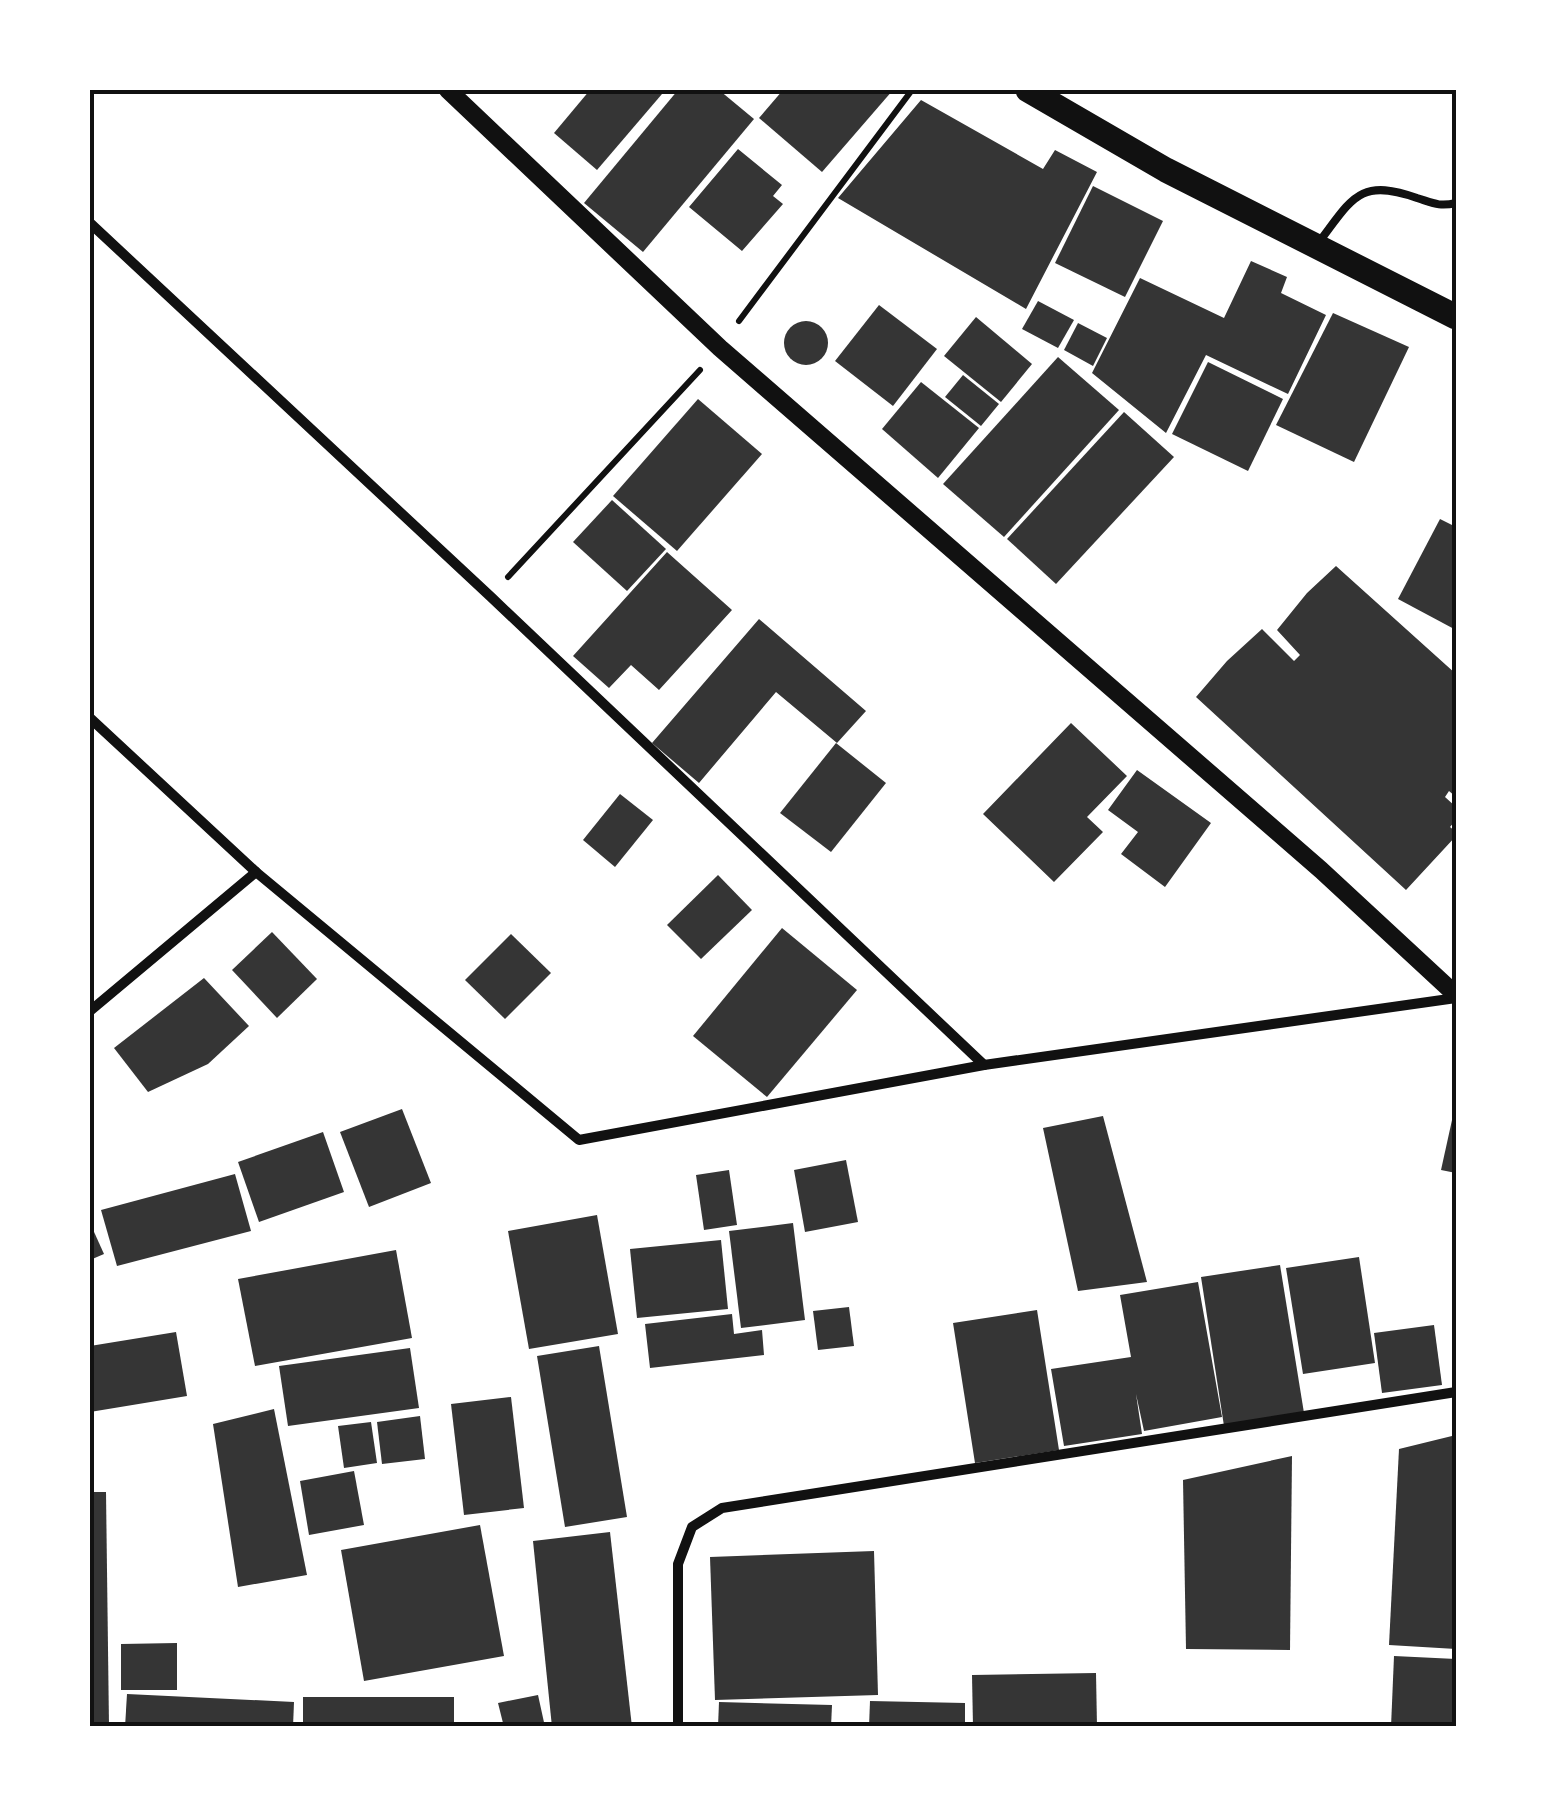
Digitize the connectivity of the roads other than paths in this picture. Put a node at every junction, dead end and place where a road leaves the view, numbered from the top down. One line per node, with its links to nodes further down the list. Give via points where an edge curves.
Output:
1 (448, 90): 9 (street, via 720,348 1322,870)
2 (1028, 90): 5 (main road)
3 (1456, 204): 5 (lane, via 1441,206 1390,188 1366,191)
4 (90, 223): 11 (street)
5 (1316, 246): 6 (main road)
6 (1456, 318)
7 (90, 718): 8 (street)
8 (256, 872): 10 (street); 11 (street, via 579,1140)
9 (1456, 996): 11 (street)
10 (90, 1011)
11 (984, 1065)
12 (1456, 1392): 13 (street, via 722,1508 692,1527 678,1564)
13 (678, 1727)

